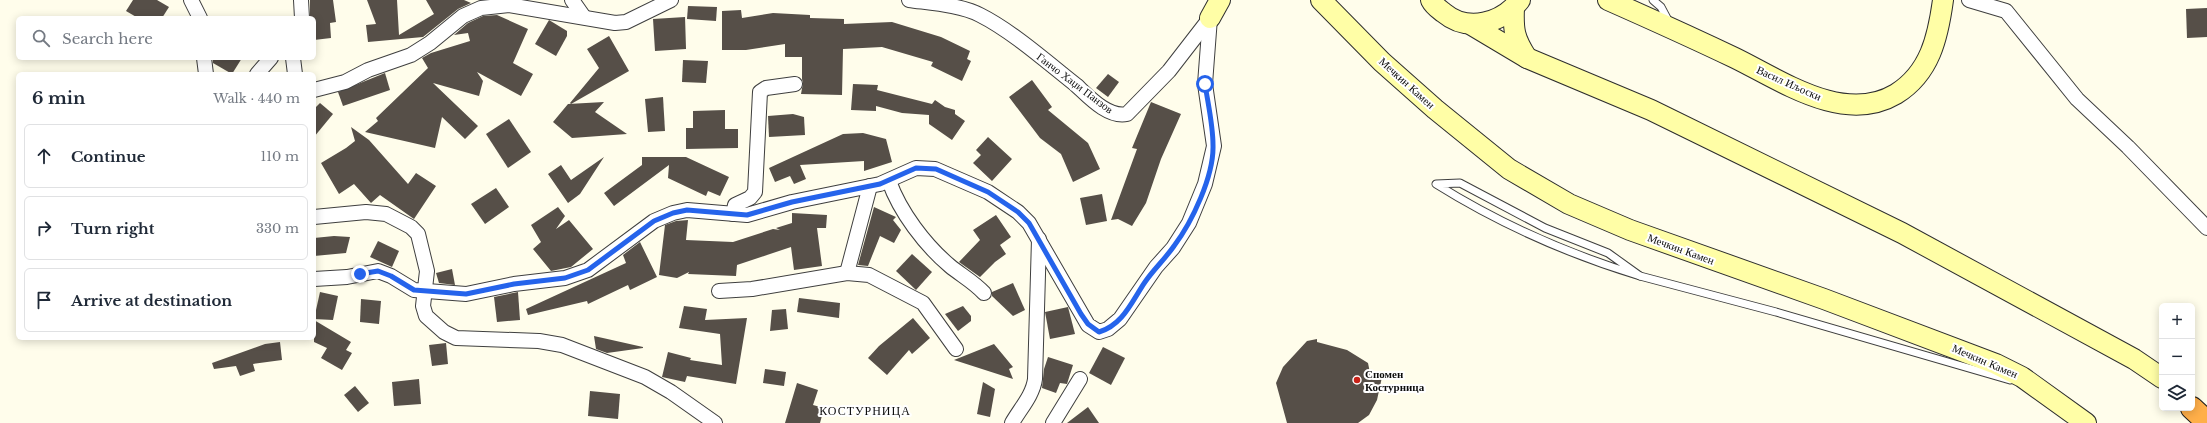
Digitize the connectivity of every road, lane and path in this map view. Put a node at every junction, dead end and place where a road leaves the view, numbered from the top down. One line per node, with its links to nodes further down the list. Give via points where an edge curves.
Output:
1 (191, 0): 14 (street)
2 (301, 0): 15 (street)
3 (572, 0): 16 (street)
4 (672, 0): 16 (street, via 626,22 608,23)
5 (909, 0): 17 (street, Ганчо Хаџи Панзов, via 979,14 1095,101 1112,113 1121,115 1127,114 1155,88)
6 (1220, 0): 17 (main road)
7 (1321, 0): 44 (main road, Мечкин Камен, via 1382,62 1509,169 1569,204 1637,232 1996,364 2022,376)
8 (1431, 0): 18 (main road, via 1450,18)
9 (1608, 0): 19 (main road, Васил Иљоски)
10 (1653, 0): 19 (lane, via 1661,7)
11 (1943, 0): 19 (main road, Васил Иљоски, via 1936,41 1918,75 1902,90 1884,101 1872,104 1842,104 1822,99)
12 (1969, 0): 33 (street, via 2006,11 2077,99)
13 (1517, 4): 18 (main road, via 1502,17 1486,23); 20 (main road, via 1514,29 1517,42)
14 (199, 16)
15 (302, 16)
16 (584, 17): 28 (street, via 509,5 481,8 463,16 411,55 368,70 345,82)
17 (1210, 18): 34 (street, via 1205,84 1214,146 1205,184 1189,223 1120,319 1108,329 1099,332 1088,324)
18 (1470, 24): 20 (main road)
19 (1674, 29)
20 (1527, 58): 42 (main road, via 1651,110 1902,233 2134,359)
21 (204, 60): 24 (street)
22 (269, 60): 25 (street)
23 (292, 60): 26 (street)
24 (206, 72)
25 (259, 72)
26 (296, 72)
27 (795, 84): 31 (street, via 766,88 760,92 755,192 750,198 735,205)
28 (316, 89)
29 (889, 181): 30 (street); 34 (street, via 916,168 936,169 988,192 1018,212); 40 (street, via 895,199 940,256)
30 (870, 186): 31 (street, via 792,202 747,215); 35 (street)
31 (733, 214): 39 (street, via 687,210 673,213 654,221 588,270 575,275 466,294)
32 (316, 217): 39 (street, via 386,214 411,227 418,234 427,271)
33 (2207, 228)
34 (1039, 238): 49 (street, via 1035,379 1029,396)
35 (847, 273): 38 (street, via 758,288); 41 (street, via 869,275 923,303)
36 (1640, 276): 36 (lane, via 1541,240 1478,210 1436,184 1460,183 1545,228 1608,253); 44 (lane, via 1776,312 2016,382)
37 (316, 279): 39 (street, via 347,277 378,271 414,290)
38 (719, 291)
39 (424, 292): 48 (street, via 423,306 426,316 444,332 456,338 539,341 562,345 645,377)
40 (984, 293)
41 (956, 349)
42 (2159, 376)
43 (1080, 379): 50 (street)
44 (2059, 403): 51 (main road, Мечкин Камен)
45 (2194, 411): 52 (main road)
46 (2195, 411): 47 (highway)
47 (2207, 422)
48 (715, 423)
49 (1012, 423)
50 (1053, 423)
51 (2086, 423)
52 (2203, 423)

